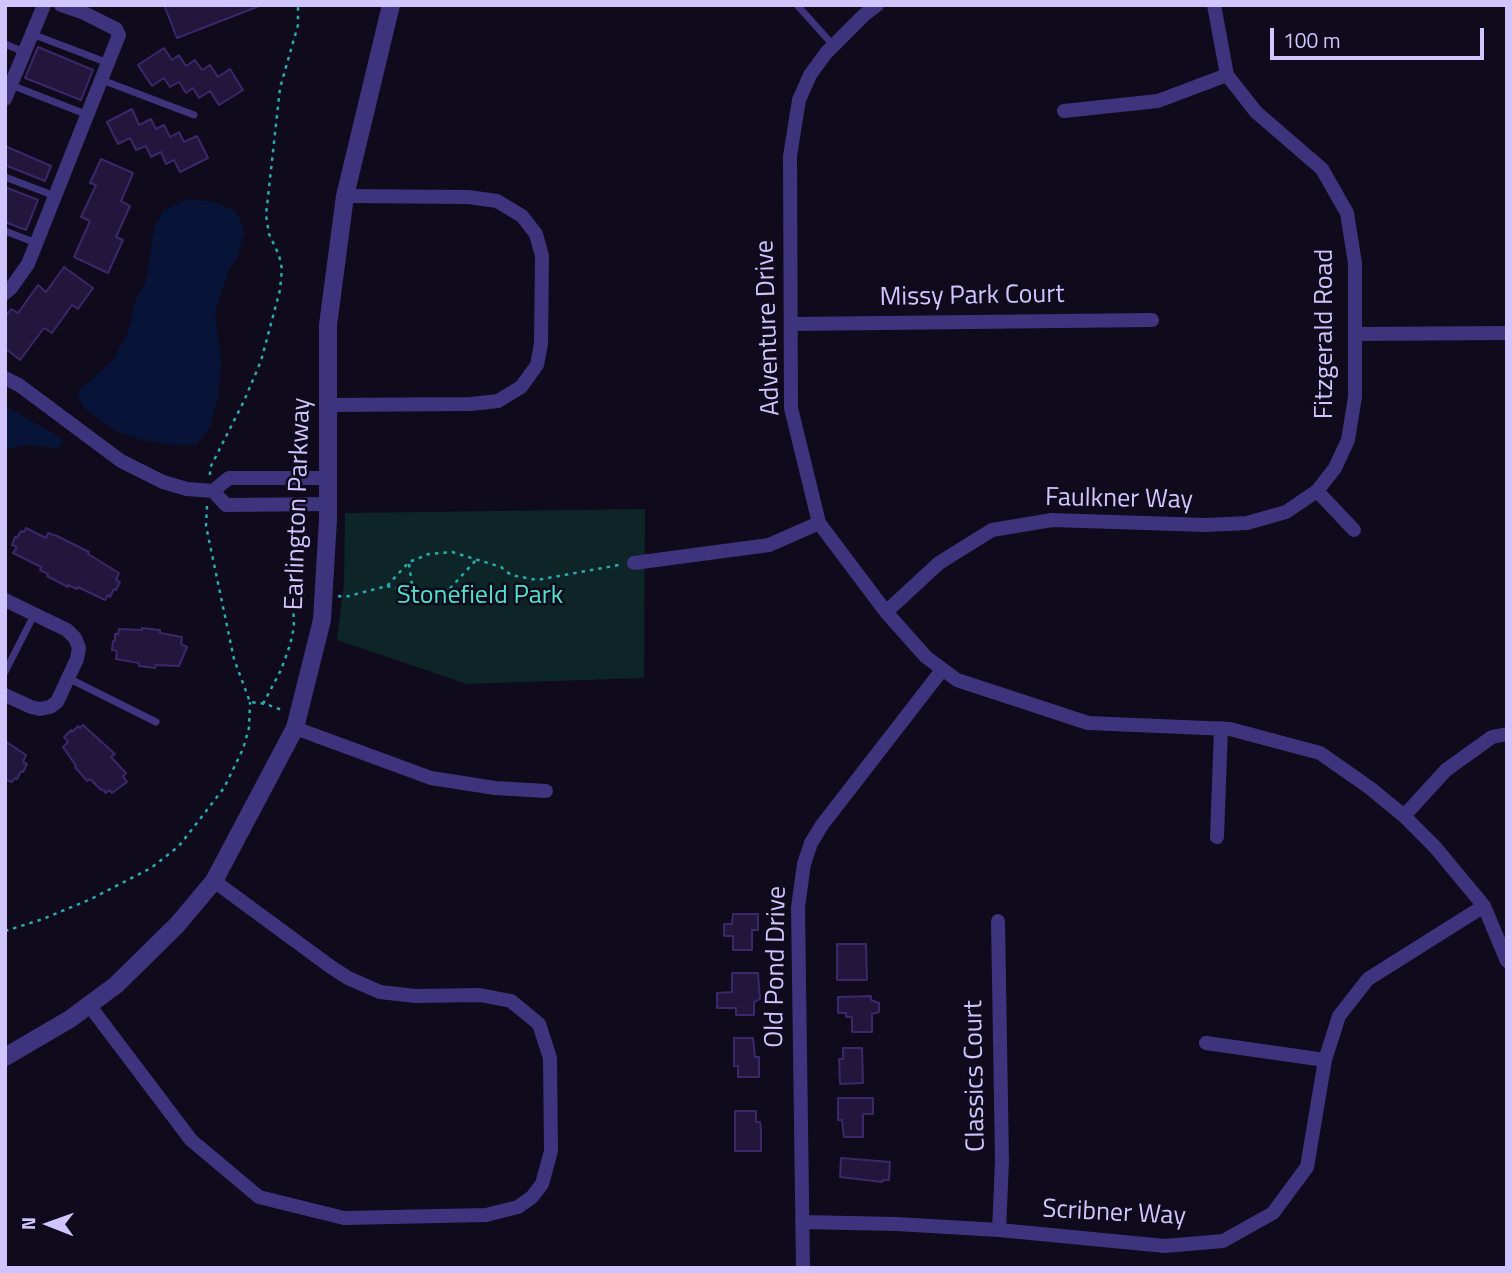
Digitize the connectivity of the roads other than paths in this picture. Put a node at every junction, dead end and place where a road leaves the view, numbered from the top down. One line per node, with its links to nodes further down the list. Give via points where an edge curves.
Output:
1 (44, 5): 8 (street)
2 (61, 5): 7 (street)
3 (391, 5): 22 (street, Earlington Parkway)
4 (797, 5): 10 (lane)
5 (877, 5): 10 (street, Adventure Drive)
6 (1214, 5): 13 (street, Fitzgerald Road)
7 (85, 9): 12 (street, via 119,35)
8 (32, 34): 11 (street); 12 (lane)
9 (5, 44): 11 (lane)
10 (833, 45): 27 (street, Adventure Drive, via 810,75 793,127)
11 (25, 52): 15 (street)
12 (108, 63): 14 (street)
13 (1227, 75): 17 (street, via 1158,101); 29 (street, Fitzgerald Road, via 1256,112 1322,169 1347,213 1355,263)
14 (102, 80): 18 (street); 19 (lane)
15 (11, 85): 16 (street); 18 (lane)
16 (5, 99)
17 (1064, 111)
18 (88, 115): 21 (street)
19 (194, 115)
20 (5, 177): 21 (lane)
21 (55, 196): 24 (street)
22 (345, 196): 31 (street, Earlington Parkway, via 328,325); 31 (street, via 468,197 497,201 522,216 536,234 542,257 541,344 537,365 521,387 498,401)
23 (5, 231): 24 (lane)
24 (36, 243): 25 (street, via 28,264)
25 (5, 293)
26 (1152, 320): 27 (street, Missy Park Court)
27 (792, 324): 36 (street, Adventure Drive, via 791,408)
28 (1507, 333): 29 (street)
29 (1356, 334): 34 (street, Fitzgerald Road, via 1348,440)
30 (5, 378): 33 (street, via 135,470 187,489)
31 (329, 404): 32 (street, Earlington Parkway)
32 (329, 478): 33 (street, via 229,478); 35 (street, Earlington Parkway)
33 (211, 491): 35 (street, via 226,505)
34 (1317, 491): 37 (street); 40 (street, Faulkner Way, via 1286,512 1247,523 1052,520 992,530 939,563)
35 (329, 504): 47 (street, Earlington Parkway, via 322,620)
36 (819, 523): 38 (street, via 769,545); 40 (street, Adventure Drive)
37 (1354, 530)
38 (635, 563)
39 (5, 600): 41 (street)
40 (886, 612): 42 (street, Adventure Drive)
41 (34, 615): 43 (lane); 44 (street, via 75,638 79,648)
42 (942, 670): 48 (street, Adventure Drive, via 957,680 1087,723); 61 (street, Old Pond Drive, via 822,825 804,863 798,907)
43 (5, 672)
44 (68, 678): 45 (street, via 50,707 32,707); 46 (lane)
45 (5, 695)
46 (156, 722)
47 (297, 722): 50 (street, via 431,778); 53 (street, Earlington Parkway)
48 (1221, 728): 51 (street, Adventure Drive, via 1320,753); 52 (street)
49 (1507, 734): 51 (street, via 1492,737 1446,770)
50 (546, 791)
51 (1404, 816): 54 (street, Adventure Drive)
52 (1217, 837)
53 (214, 881): 57 (street, Earlington Parkway, via 177,925); 57 (street, via 348,978 380,992 480,995 512,1001 540,1024 550,1058 551,1151 542,1184 532,1197 518,1207 486,1215 344,1218 259,1196 191,1140)
54 (1484, 906): 56 (street, Adventure Drive); 60 (street, Scribner Way, via 1368,979 1339,1016)
55 (999, 921): 62 (street, Classics Court)
56 (1507, 961)
57 (89, 1005): 59 (street, Earlington Parkway)
58 (1206, 1043): 60 (street)
59 (5, 1057)
60 (1325, 1060): 62 (street, Scribner Way, via 1307,1167 1273,1213 1223,1241 1165,1246)
61 (802, 1222): 62 (street, Scribner Way); 63 (street, Old Pond Drive)
62 (999, 1230)
63 (803, 1268)

